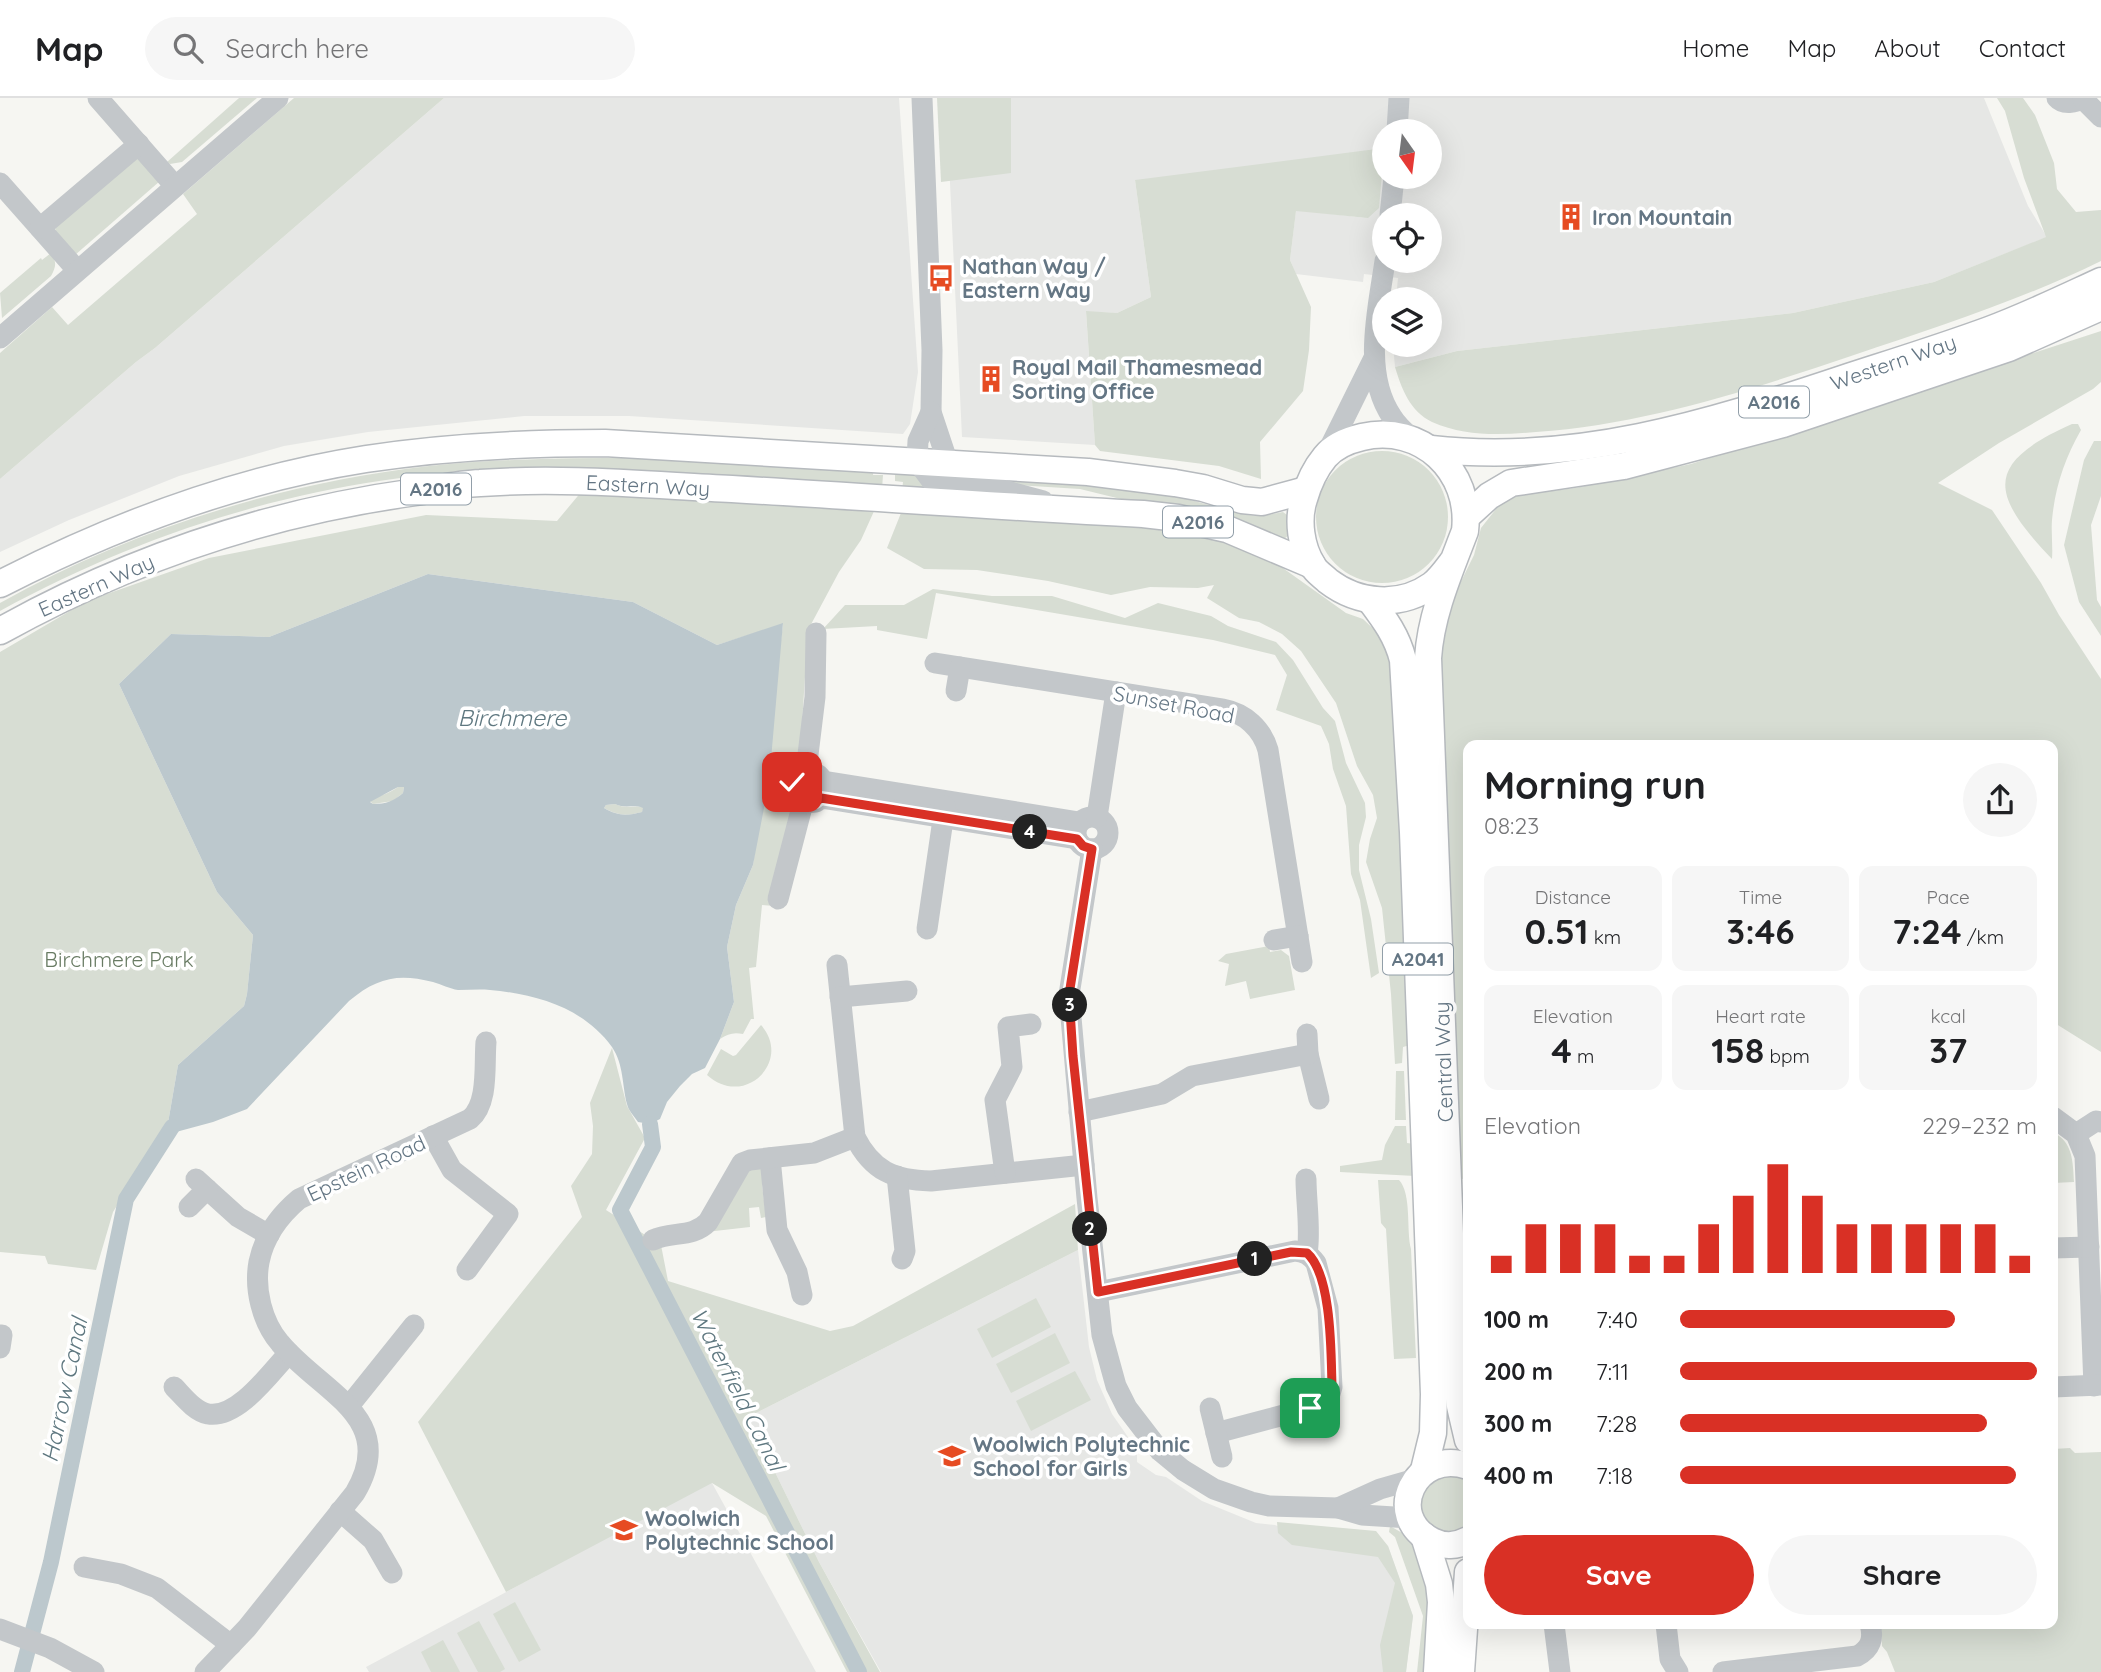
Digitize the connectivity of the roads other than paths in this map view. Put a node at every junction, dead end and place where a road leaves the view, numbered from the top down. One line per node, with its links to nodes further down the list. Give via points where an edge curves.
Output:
1 (98, 98): 9 (street)
2 (278, 98): 11 (street)
3 (922, 98): 19 (street)
4 (1399, 98): 8 (street)
5 (2057, 98): 6 (street, via 2069,103)
6 (2083, 98): 7 (street)
7 (2101, 117)
8 (1398, 119)
9 (138, 144): 11 (street); 12 (street)
10 (0, 183): 12 (street)
11 (176, 186): 13 (street)
12 (40, 228): 13 (street)
13 (77, 270): 17 (street)
14 (1384, 273): 18 (street)
15 (2101, 281): 20 (main road, Western Way / A2016, via 1990,330 1696,425 1575,448 1490,454)
16 (2101, 307): 26 (main road, Western Way / A2016, via 2009,348 1783,424 1624,466 1511,483)
17 (0, 338)
18 (1374, 358): 20 (street, via 1383,402 1392,419); 21 (street)
19 (931, 412): 22 (street, via 918,441); 23 (street)
20 (1423, 445): 21 (main road, via 1402,436 1376,434 1348,441); 26 (main road, via 1447,464 1464,495)
21 (1326, 455): 24 (main road)
22 (916, 461): 23 (main road, Eastern Way / A2016); 25 (street, via 939,484 999,489); 29 (main road, Eastern Way / A2016, via 605,443 524,443 364,459 207,497 93,540)
23 (948, 463): 24 (main road, Eastern Way / A2016, via 1143,478 1262,502)
24 (1306, 490): 28 (main road, via 1300,525)
25 (1077, 511): 28 (main road, Eastern Way / A2016, via 1203,523 1253,538); 31 (main road, Eastern Way / A2016, via 635,484 477,483 280,517 107,577)
26 (1466, 517): 27 (main road)
27 (1453, 561): 30 (main road, via 1432,584 1408,597); 81 (main road, Central Way / A2041, via 1429,634 1428,659 1455,1364)
28 (1312, 565): 30 (main road, via 1344,593)
29 (0, 584)
30 (1370, 600): 85 (main road, Central Way / A2041, via 1399,642 1403,660 1413,832 1434,1394 1433,1433)
31 (0, 631)
32 (816, 633): 37 (street)
33 (935, 663): 34 (street, Sunset Road)
34 (960, 667): 35 (street); 36 (street, Sunset Road)
35 (956, 691)
36 (1116, 692): 39 (street); 42 (street, Sunset Road, via 1231,711 1245,717 1262,735)
37 (813, 788): 38 (street); 40 (street)
38 (945, 810): 39 (street); 41 (street)
39 (1086, 832): 51 (street, via 1069,995)
40 (778, 899)
41 (927, 929)
42 (1297, 936): 43 (street); 44 (street, Sunset Road)
43 (1275, 940)
44 (1302, 962)
45 (837, 965): 47 (street)
46 (907, 991): 47 (street)
47 (840, 997): 56 (street)
48 (1031, 1024): 59 (street, via 1008,1027 1012,1067 995,1100)
49 (486, 1042): 55 (street, Epstein Road, via 477,1113)
50 (1319, 1099): 51 (street, via 1308,1044 1192,1076 1162,1094)
51 (1079, 1112): 58 (street)
52 (2058, 1121): 54 (street)
53 (2101, 1122): 54 (street)
54 (2076, 1134): 65 (street, via 2085,1156)
55 (433, 1136): 63 (street, Epstein Road, via 309,1193 290,1206); 69 (street, via 452,1170 508,1214)
56 (855, 1137): 57 (street, via 814,1153); 60 (street, via 864,1155)
57 (770, 1158): 64 (street, via 742,1163 701,1229); 71 (street, via 777,1230 797,1272)
58 (1084, 1165): 59 (street); 70 (street)
59 (1005, 1173): 60 (street, via 931,1181)
60 (897, 1176): 68 (street)
61 (1306, 1178): 67 (street)
62 (189, 1207): 63 (street, via 201,1184 238,1217)
63 (269, 1235): 75 (street, Epstein Road, via 258,1269 261,1305)
64 (653, 1240)
65 (2093, 1242): 66 (street); 76 (street)
66 (2058, 1247)
67 (1307, 1253): 70 (street, via 1291,1252); 82 (street, via 1316,1263 1328,1308 1331,1392 1318,1406)
68 (902, 1259)
69 (467, 1270)
70 (1098, 1292): 86 (street, via 1102,1335 1116,1386 1160,1451 1207,1485 1251,1502 1284,1508)
71 (802, 1296)
72 (414, 1325): 79 (street)
73 (0, 1335): 74 (street)
74 (0, 1348)
75 (289, 1353): 77 (street, via 229,1411 208,1414); 79 (street, Epstein Road)
76 (2098, 1385): 78 (street)
77 (174, 1387)
78 (2058, 1387)
79 (349, 1406): 87 (street, Epstein Road, via 362,1423 370,1454 362,1480)
80 (1210, 1408): 82 (street)
81 (1463, 1419)
82 (1216, 1433): 83 (street)
83 (1222, 1457)
84 (1463, 1465): 85 (main road, via 1437,1463)
85 (1419, 1475): 86 (street); 88 (main road, Central Way / A2041, via 1409,1492 1408,1505)
86 (1338, 1508): 88 (street)
87 (340, 1511): 91 (street, via 373,1540); 97 (street, Epstein Road)
88 (1417, 1527): 89 (main road, via 1435,1543); 101 (main road, Central Way / A2041, via 1439,1584)
89 (1463, 1542)
90 (84, 1567): 97 (street, via 121,1573 157,1588)
91 (392, 1573)
92 (0, 1629): 99 (street, via 50,1648)
93 (1464, 1629): 102 (main road)
94 (1556, 1629): 103 (street)
95 (1667, 1629): 104 (street, via 1670,1659)
96 (1871, 1629): 98 (street, via 1872,1638 1862,1654)
97 (231, 1645): 100 (street, Epstein Road)
98 (1812, 1667): 105 (street)
99 (94, 1672)
100 (205, 1672)
101 (1437, 1672)
102 (1461, 1672)
103 (1560, 1672)
104 (1678, 1672)
105 (1723, 1672)

